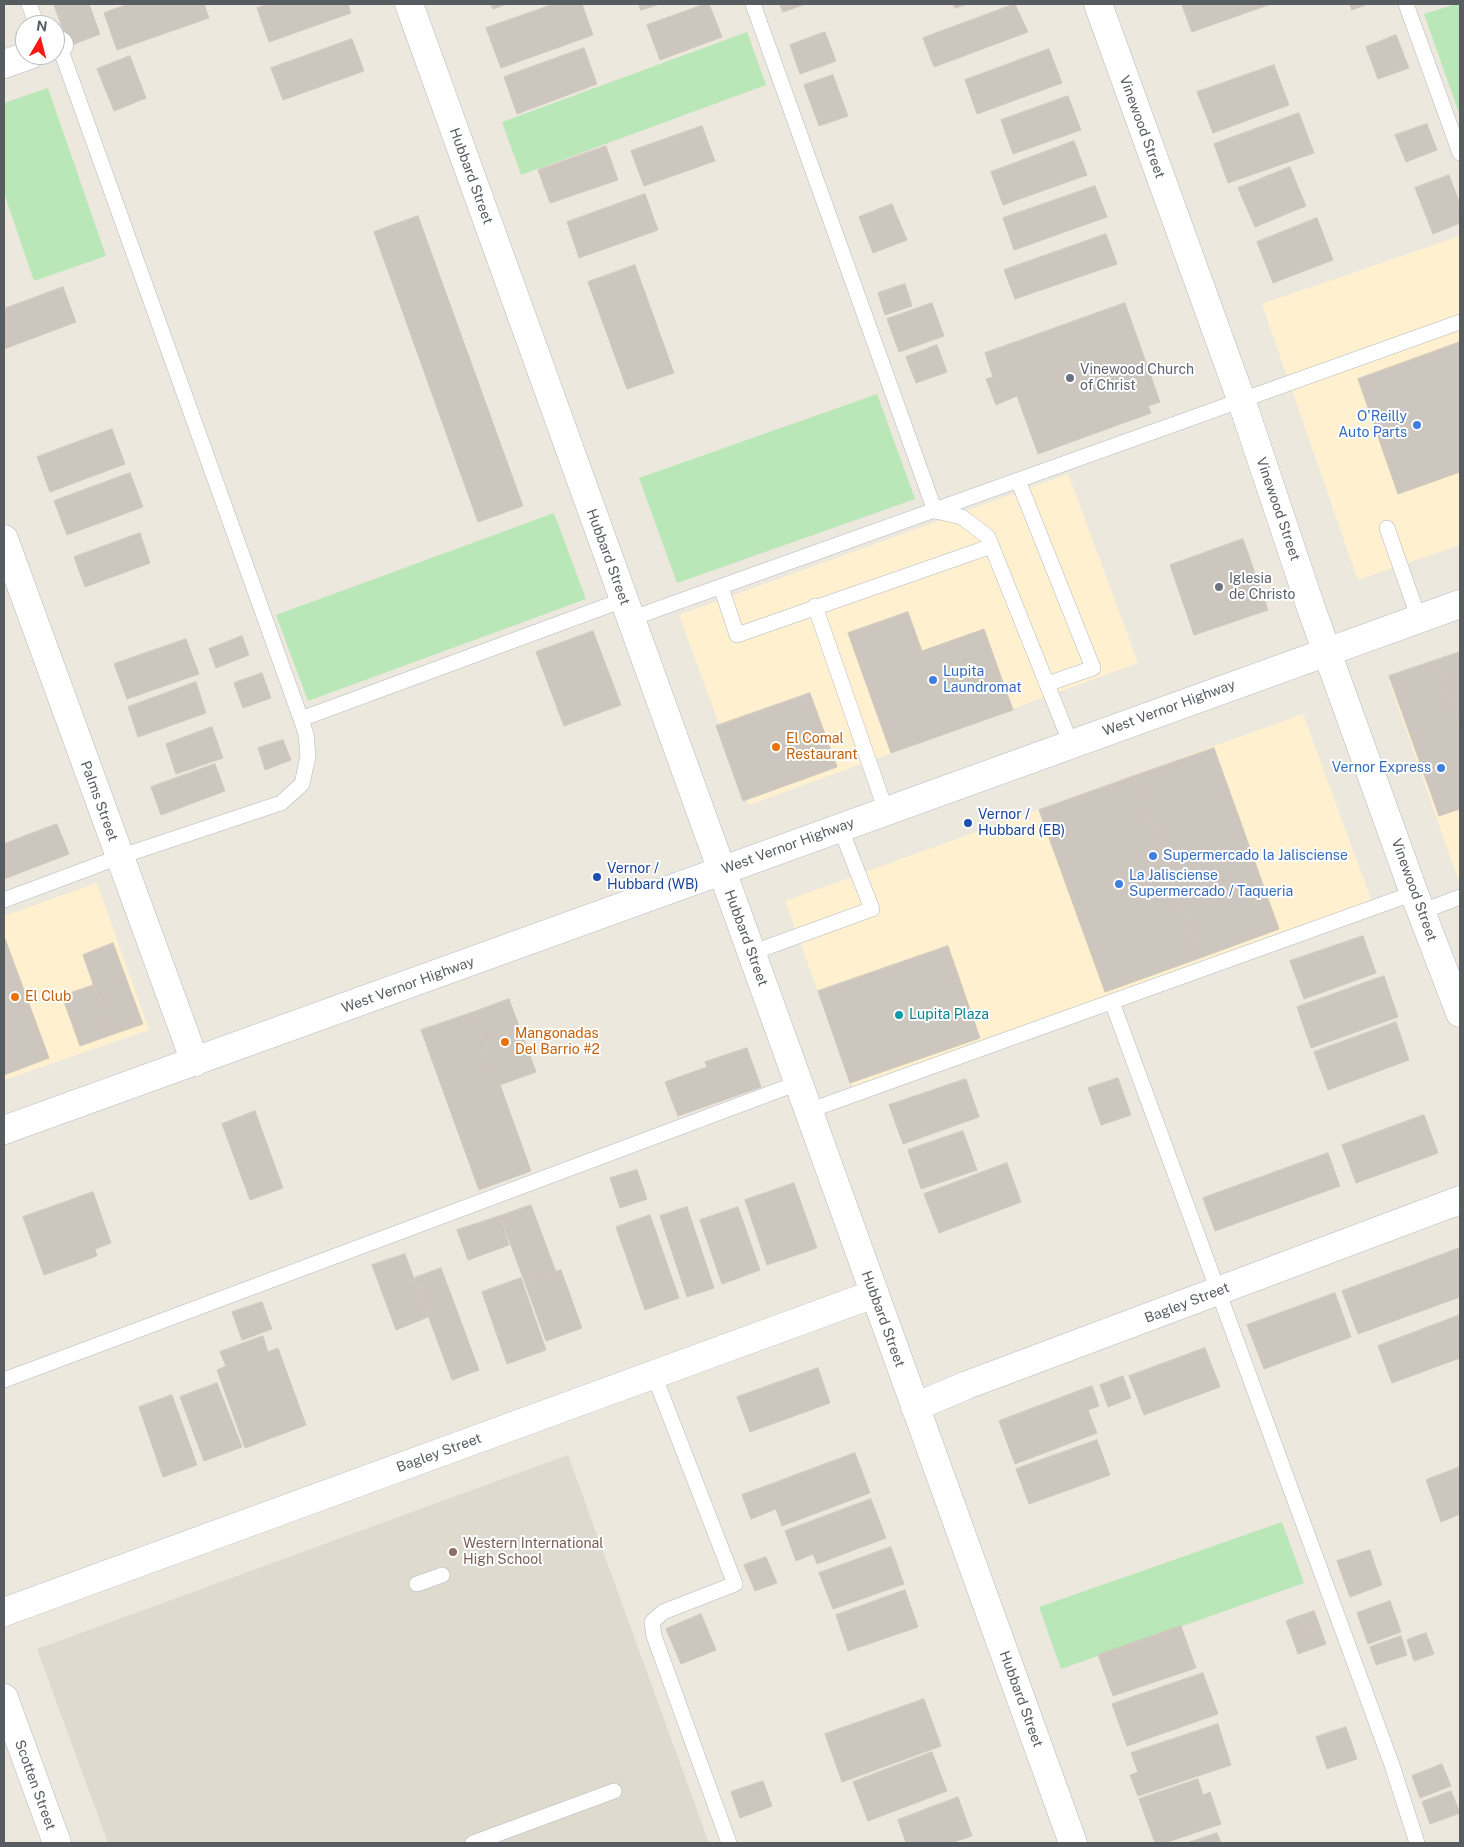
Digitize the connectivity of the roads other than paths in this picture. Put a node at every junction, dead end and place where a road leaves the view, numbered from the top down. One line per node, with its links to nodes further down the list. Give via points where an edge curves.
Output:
1 (409, 4): 17 (street, Hubbard Street)
2 (753, 4): 10 (lane)
3 (1098, 4): 8 (street, Vinewood Street)
4 (1406, 4): 6 (lane)
5 (64, 65): 21 (lane)
6 (1460, 153)
7 (1460, 322): 8 (lane)
8 (1240, 399): 9 (lane); 19 (street, Vinewood Street)
9 (1018, 480): 10 (lane); 20 (lane, via 1093,668)
10 (935, 511): 13 (lane, via 962,516 988,537); 14 (lane)
11 (1387, 528): 18 (lane)
12 (4, 539): 25 (street, Palms Street)
13 (992, 546): 16 (lane); 20 (lane)
14 (721, 587): 16 (lane, via 738,635); 17 (lane)
15 (1460, 604): 18 (street, West Vernor Highway)
16 (815, 606): 23 (lane)
17 (627, 610): 21 (lane); 26 (street, Hubbard Street)
18 (1418, 619): 19 (street, West Vernor Highway)
19 (1327, 651): 22 (street, West Vernor Highway); 29 (street, Vinewood Street)
20 (1047, 684): 22 (lane)
21 (301, 718): 25 (lane, via 308,756 302,784 280,803)
22 (1071, 744): 23 (street, West Vernor Highway)
23 (886, 811): 24 (street, West Vernor Highway)
24 (840, 827): 26 (street, West Vernor Highway); 30 (lane, via 872,909)
25 (119, 857): 28 (lane); 33 (street, Palms Street)
26 (721, 870): 30 (street, Hubbard Street); 33 (street, West Vernor Highway)
27 (1460, 897): 29 (lane)
28 (4, 900)
29 (1417, 902): 31 (lane); 32 (street, Vinewood Street)
30 (751, 954): 34 (street, Hubbard Street)
31 (1112, 1002): 35 (lane); 38 (lane)
32 (1460, 1013)
33 (195, 1062): 36 (street, West Vernor Highway)
34 (798, 1083): 35 (street, Hubbard Street); 41 (lane)
35 (808, 1111): 39 (street, Hubbard Street)
36 (4, 1130)
37 (1460, 1200): 38 (street, Bagley Street)
38 (1217, 1292): 42 (street, Bagley Street); 52 (lane, via 1392,1765)
39 (874, 1294): 40 (street, Bagley Street); 42 (street, Hubbard Street)
40 (654, 1375): 45 (street, Bagley Street); 50 (lane, via 735,1584 662,1612 652,1622 654,1636)
41 (4, 1380)
42 (915, 1407): 51 (street, Hubbard Street)
43 (442, 1575): 44 (lane)
44 (417, 1584)
45 (4, 1612)
46 (4, 1698): 48 (street, Scotten Street)
47 (614, 1791): 49 (lane)
48 (57, 1843)
49 (473, 1843)
50 (729, 1843)
51 (1073, 1843)
52 (1417, 1843)

